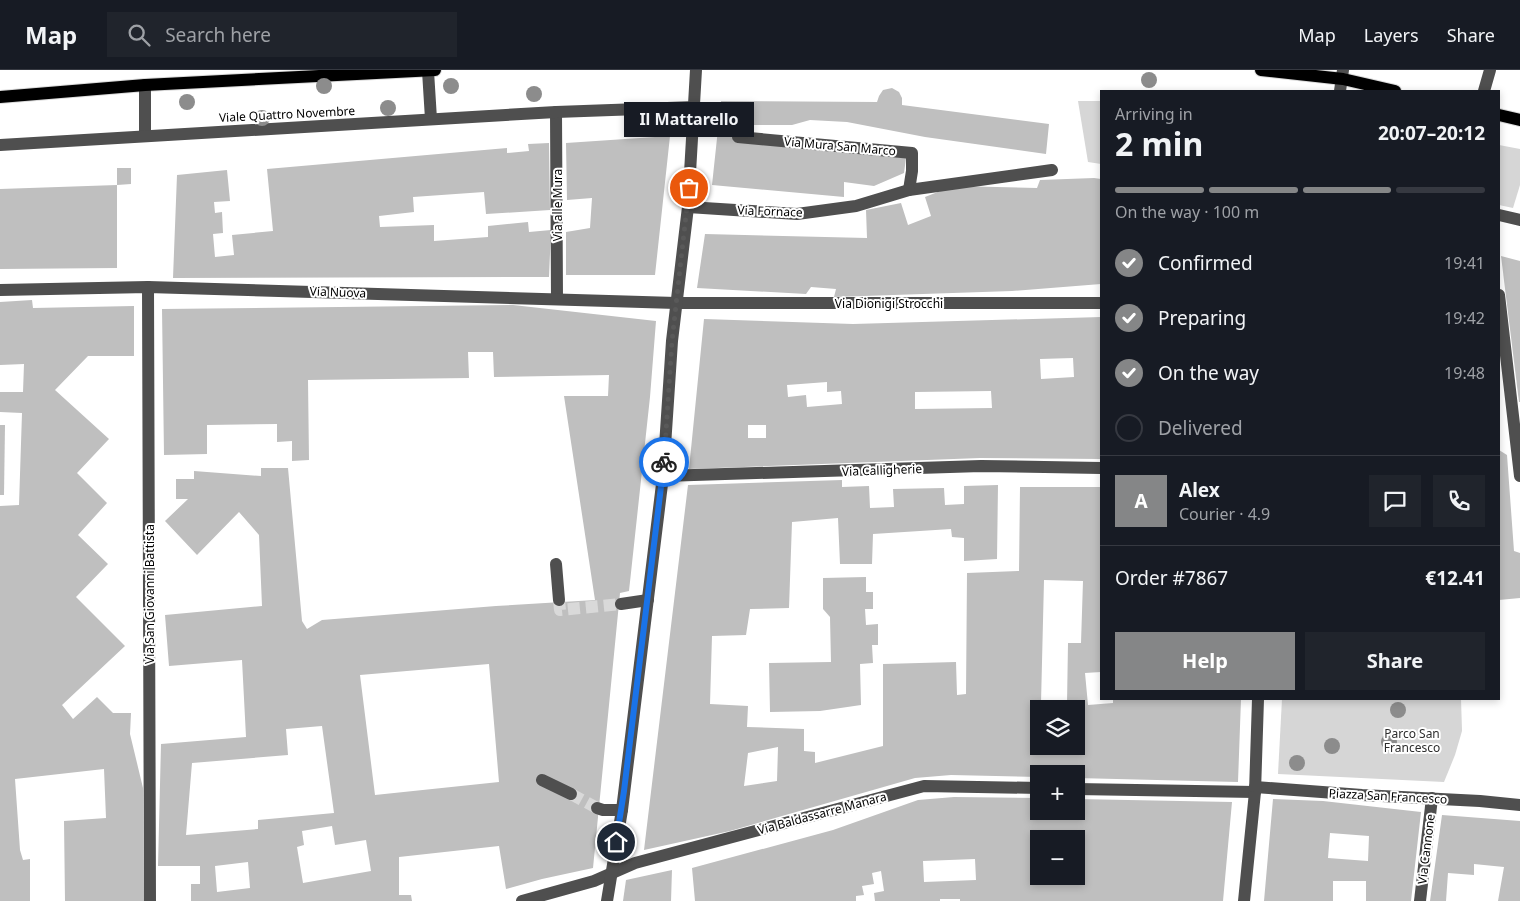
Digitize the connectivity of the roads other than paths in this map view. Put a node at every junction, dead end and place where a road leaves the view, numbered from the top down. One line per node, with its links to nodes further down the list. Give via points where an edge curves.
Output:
1 (435, 70): 5 (main road)
2 (696, 70): 12 (street)
3 (1261, 70): 7 (main road)
4 (1490, 70): 10 (street)
5 (428, 71): 6 (main road); 15 (street)
6 (343, 72): 8 (main road)
7 (1342, 80): 9 (main road)
8 (145, 85): 11 (main road); 17 (street)
9 (1390, 90)
10 (1484, 90)
11 (0, 97)
12 (695, 108): 13 (street, Viale Quattro Novembre); 22 (street)
13 (556, 112): 15 (street, Viale Quattro Novembre); 27 (street, Via alle Mura)
14 (1500, 115): 16 (main road)
15 (431, 120): 17 (street, Viale Quattro Novembre)
16 (1520, 120)
17 (145, 136): 19 (street, Viale Quattro Novembre)
18 (738, 137): 21 (street, Via Mura San Marco, via 912,153)
19 (0, 145)
20 (1052, 170): 21 (street)
21 (909, 190): 22 (street, Via Fornace, via 856,206 797,214)
22 (688, 207): 28 (street)
23 (1500, 219): 24 (street)
24 (1520, 220)
25 (148, 287): 26 (street, Via Nuova); 27 (street, Via Nuova); 49 (street, Via San Giovanni Battista)
26 (0, 290)
27 (557, 299): 28 (street, Via Nuova)
28 (676, 303): 29 (street, Via Dionigi Strocchi); 32 (street)
29 (1100, 303)
30 (1500, 305): 33 (street)
31 (1100, 468): 32 (street, Via Calligherie, via 981,466)
32 (664, 476): 36 (street)
33 (1520, 476)
34 (556, 564): 35 (street)
35 (559, 600)
36 (648, 600): 37 (street); 47 (street)
37 (621, 604)
38 (1258, 700): 42 (street)
39 (542, 780): 43 (street)
40 (1030, 788): 48 (street, Via Baldassarre Manara, via 924,786 634,863)
41 (1085, 789): 42 (street)
42 (1255, 790): 44 (street, Piazza San Francesco); 52 (street)
43 (571, 794)
44 (1432, 798): 45 (street, Piazza San Francesco); 53 (street, Via Cannone)
45 (1520, 805)
46 (597, 808): 47 (street)
47 (622, 810): 48 (street)
48 (611, 873): 50 (street, Via Baldassarre Manara, via 594,881); 51 (street)
49 (150, 901)
50 (522, 901)
51 (607, 901)
52 (1244, 901)
53 (1420, 901)

